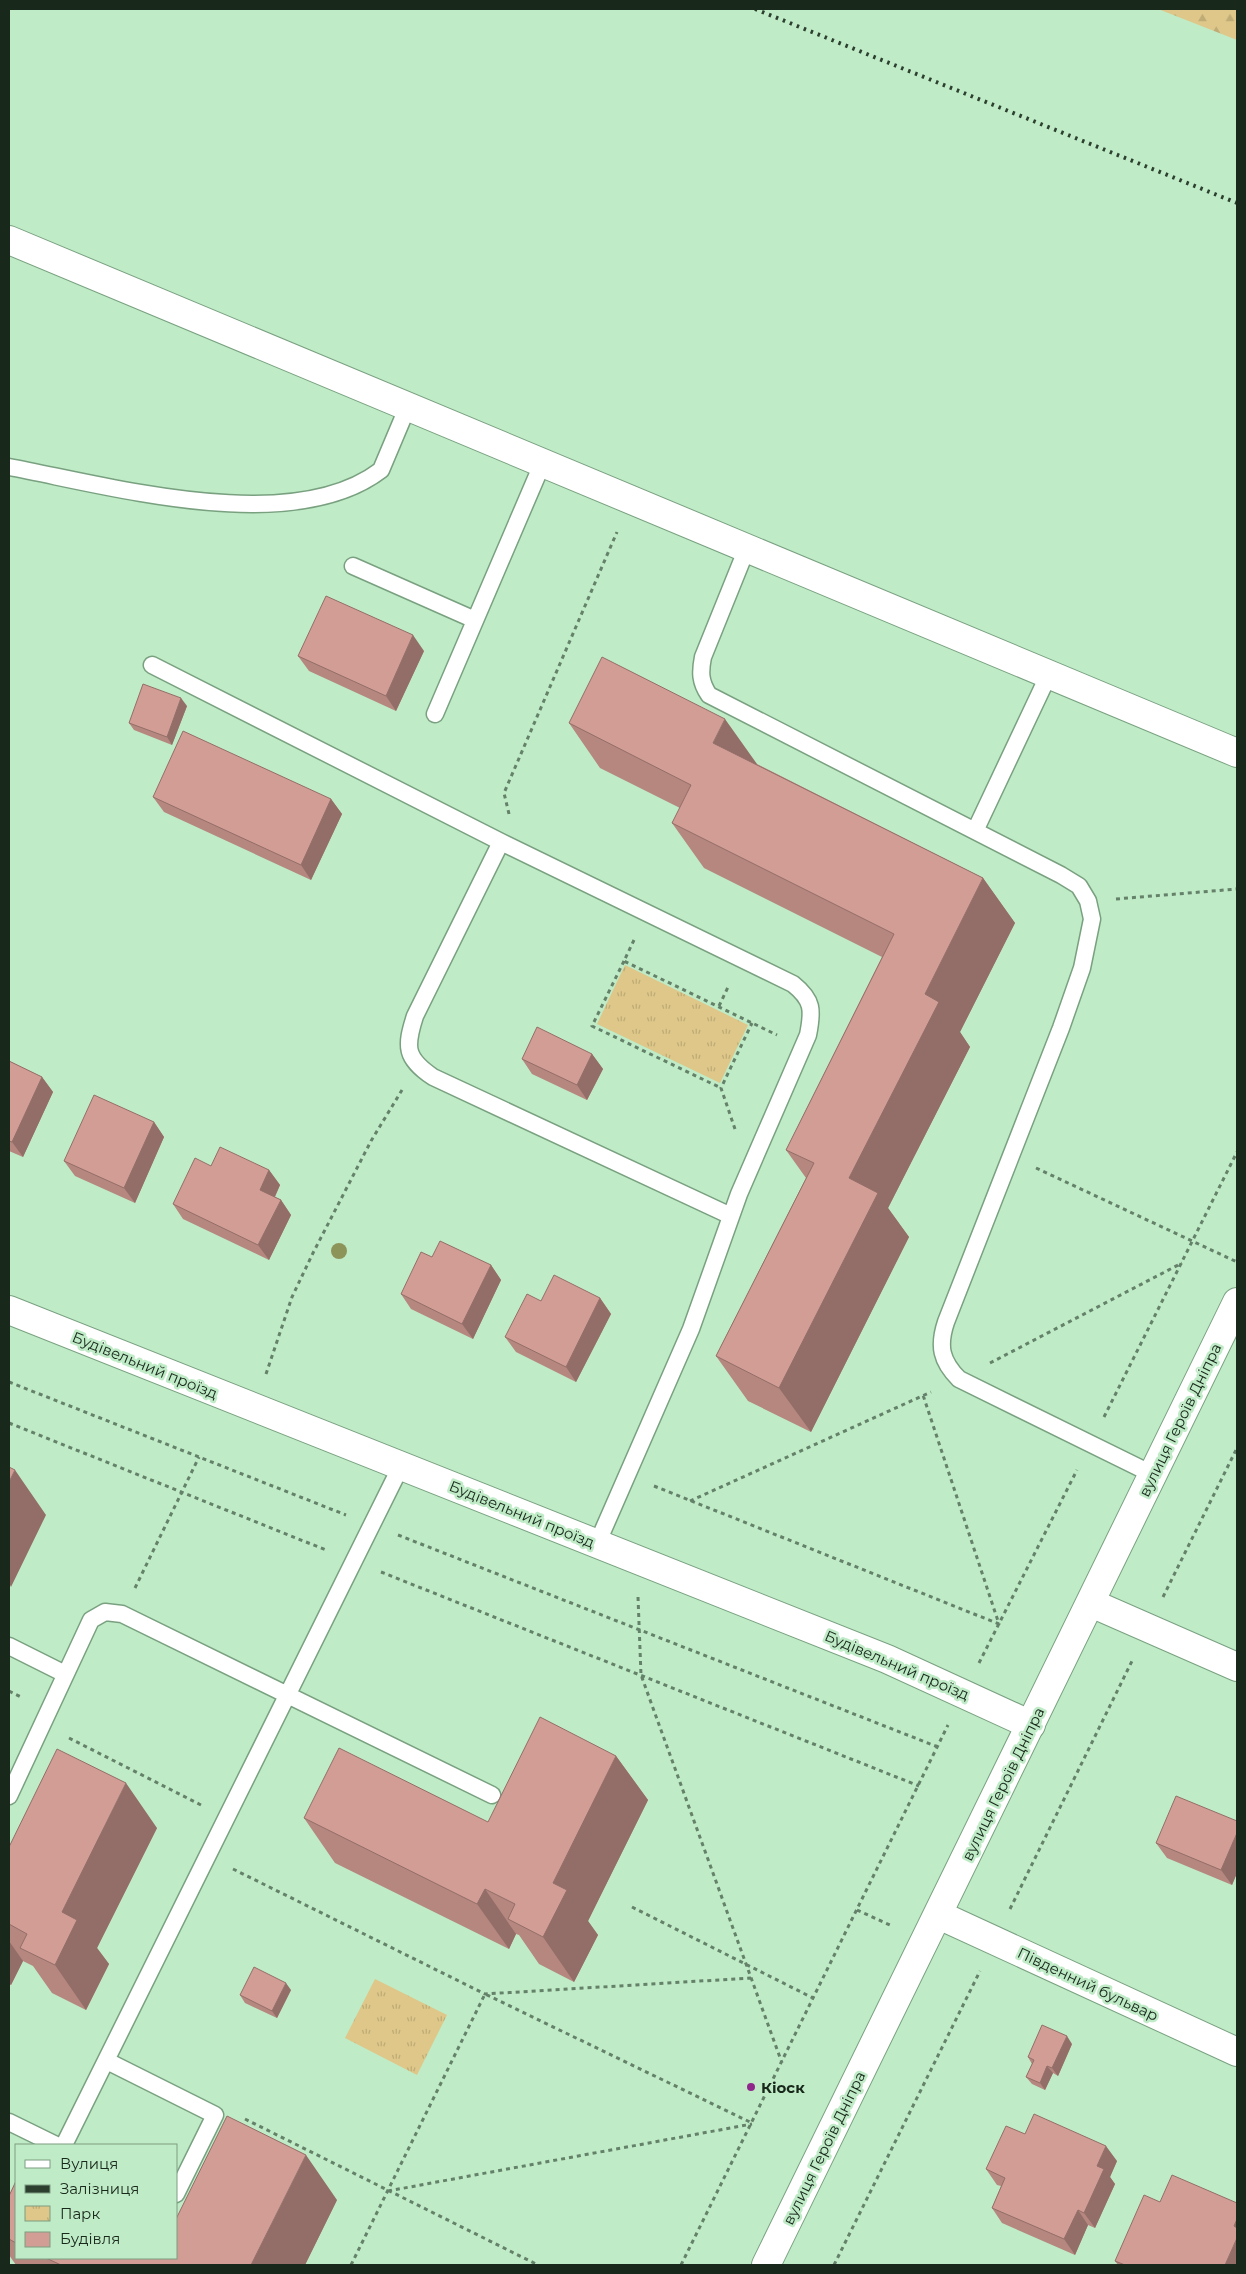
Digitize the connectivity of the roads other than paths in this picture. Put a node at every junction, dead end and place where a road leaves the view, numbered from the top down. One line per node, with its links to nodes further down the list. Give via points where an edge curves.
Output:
1 (9, 240): 2 (street)
2 (408, 406): 3 (street); 4 (lane, via 381,470 342,490 294,503 252,504 176,498)
3 (543, 462): 5 (street); 7 (lane)
4 (9, 467)
5 (747, 548): 9 (street); 12 (lane, via 703,657 700,670 702,684 709,695)
6 (353, 566): 7 (lane)
7 (475, 620): 10 (lane)
8 (152, 666): 13 (lane)
9 (1049, 674): 11 (street); 12 (lane)
10 (435, 714)
11 (1237, 753)
12 (975, 831): 18 (lane, via 1079,886 1088,901 1092,919 1082,968 1061,1028 946,1322 940,1345 943,1358 959,1378)
13 (501, 842): 14 (lane, via 793,984 805,994 810,1005 810,1022 803,1047); 14 (lane, via 415,1016 407,1041 410,1056 418,1067 449,1084)
14 (731, 1216): 19 (lane, via 691,1329)
15 (1237, 1302): 18 (street, вулиця Героїв Дніпра)
16 (9, 1310): 17 (street, Будівельний проїзд)
17 (401, 1466): 19 (street, Будівельний проїзд); 24 (lane)
18 (1154, 1475): 20 (street, вулиця Героїв Дніпра)
19 (597, 1544): 25 (street, Будівельний проїзд, via 887,1659)
20 (1091, 1603): 22 (street); 25 (street, вулиця Героїв Дніпра)
21 (9, 1646): 23 (lane)
22 (1237, 1667)
23 (65, 1674): 24 (lane, via 91,1620 105,1612 122,1614); 27 (lane)
24 (287, 1694): 26 (lane); 30 (lane)
25 (1031, 1725): 28 (street, вулиця Героїв Дніпра)
26 (492, 1795)
27 (9, 1796)
28 (939, 1915): 29 (street, Південний бульвар); 35 (street, вулиця Героїв Дніпра)
29 (1237, 2052)
30 (107, 2061): 33 (lane); 34 (lane, via 215,2115)
31 (9, 2122): 32 (lane)
32 (54, 2144)
33 (65, 2144)
34 (178, 2190)
35 (766, 2265)

